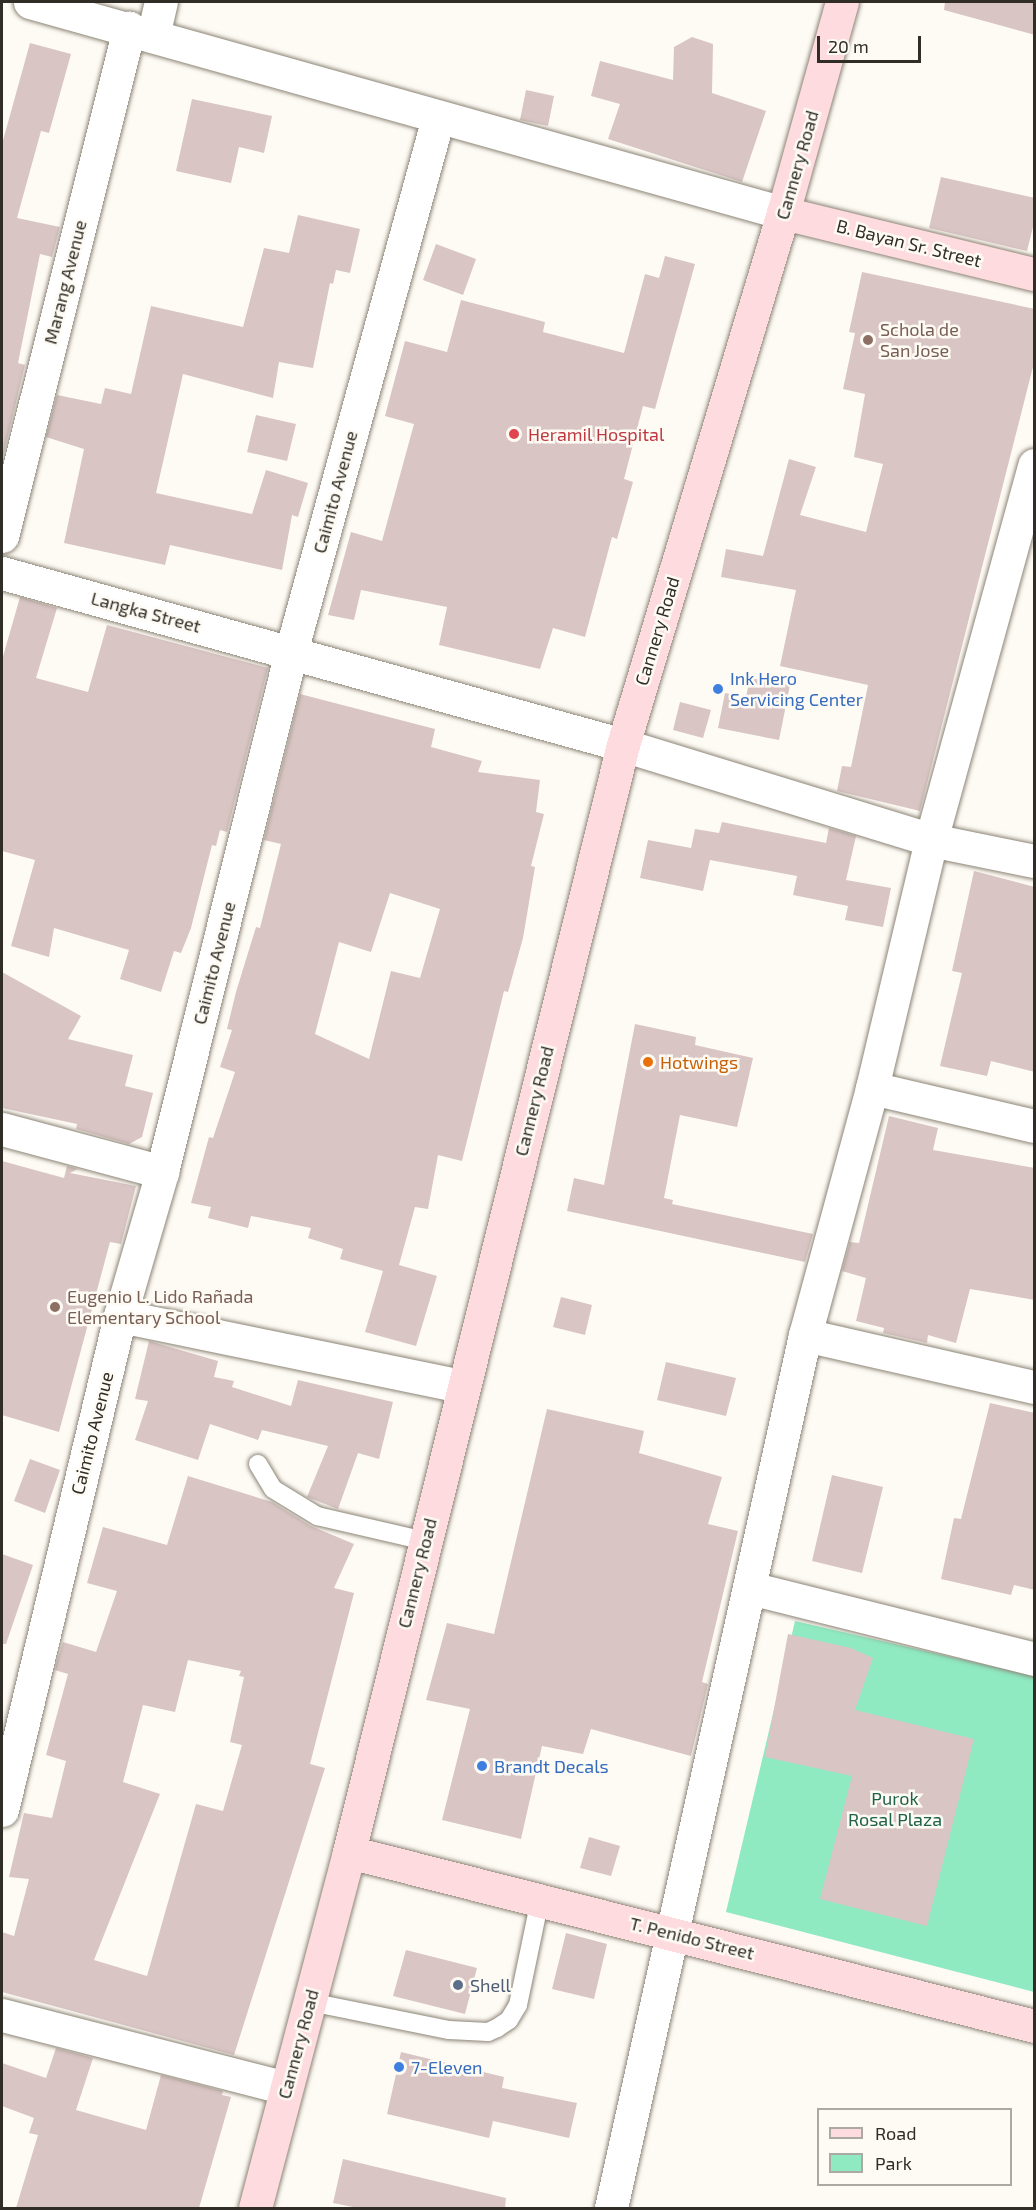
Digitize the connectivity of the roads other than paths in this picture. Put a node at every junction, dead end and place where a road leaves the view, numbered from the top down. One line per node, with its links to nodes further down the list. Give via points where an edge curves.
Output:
1 (30, 2): 4 (street)
2 (161, 2): 4 (street, Marang Avenue)
3 (842, 2): 6 (main road, Cannery Road)
4 (141, 32): 5 (street); 9 (street, Marang Avenue)
5 (438, 118): 6 (street); 12 (street, Caimito Avenue)
6 (783, 213): 7 (main road, B. Bayan Sr. Street); 13 (main road, Cannery Road)
7 (1035, 274)
8 (1035, 465): 10 (street)
9 (2, 536)
10 (1022, 552): 14 (street)
11 (2, 573): 12 (street, Langka Street)
12 (291, 652): 13 (street, Langka Street); 19 (street, Caimito Avenue)
13 (623, 745): 14 (street, Langka Street); 22 (main road, Cannery Road)
14 (932, 840): 15 (street, Langka Street); 16 (street)
15 (1035, 861)
16 (872, 1088): 17 (street); 21 (street)
17 (1035, 1126)
18 (2, 1129): 19 (street)
19 (162, 1172): 20 (street, Caimito Avenue)
20 (120, 1316): 22 (street); 28 (street, Caimito Avenue)
21 (805, 1335): 23 (street); 26 (street)
22 (462, 1386): 25 (main road, Cannery Road)
23 (1035, 1387)
24 (258, 1464): 25 (lane, via 273,1489 318,1516)
25 (425, 1541): 29 (main road, Cannery Road)
26 (750, 1588): 27 (street); 31 (street)
27 (1035, 1659)
28 (2, 1810)
29 (350, 1852): 30 (main road, T. Penido Street); 32 (main road, Cannery Road)
30 (540, 1900): 31 (main road, T. Penido Street); 32 (lane, via 518,2005 509,2020 488,2032 448,2030)
31 (671, 1933): 34 (main road, T. Penido Street); 37 (street)
32 (310, 2002): 35 (main road, Cannery Road)
33 (2, 2015): 35 (street)
34 (1035, 2026)
35 (286, 2088): 36 (main road, Cannery Road)
36 (255, 2208)
37 (611, 2208)

